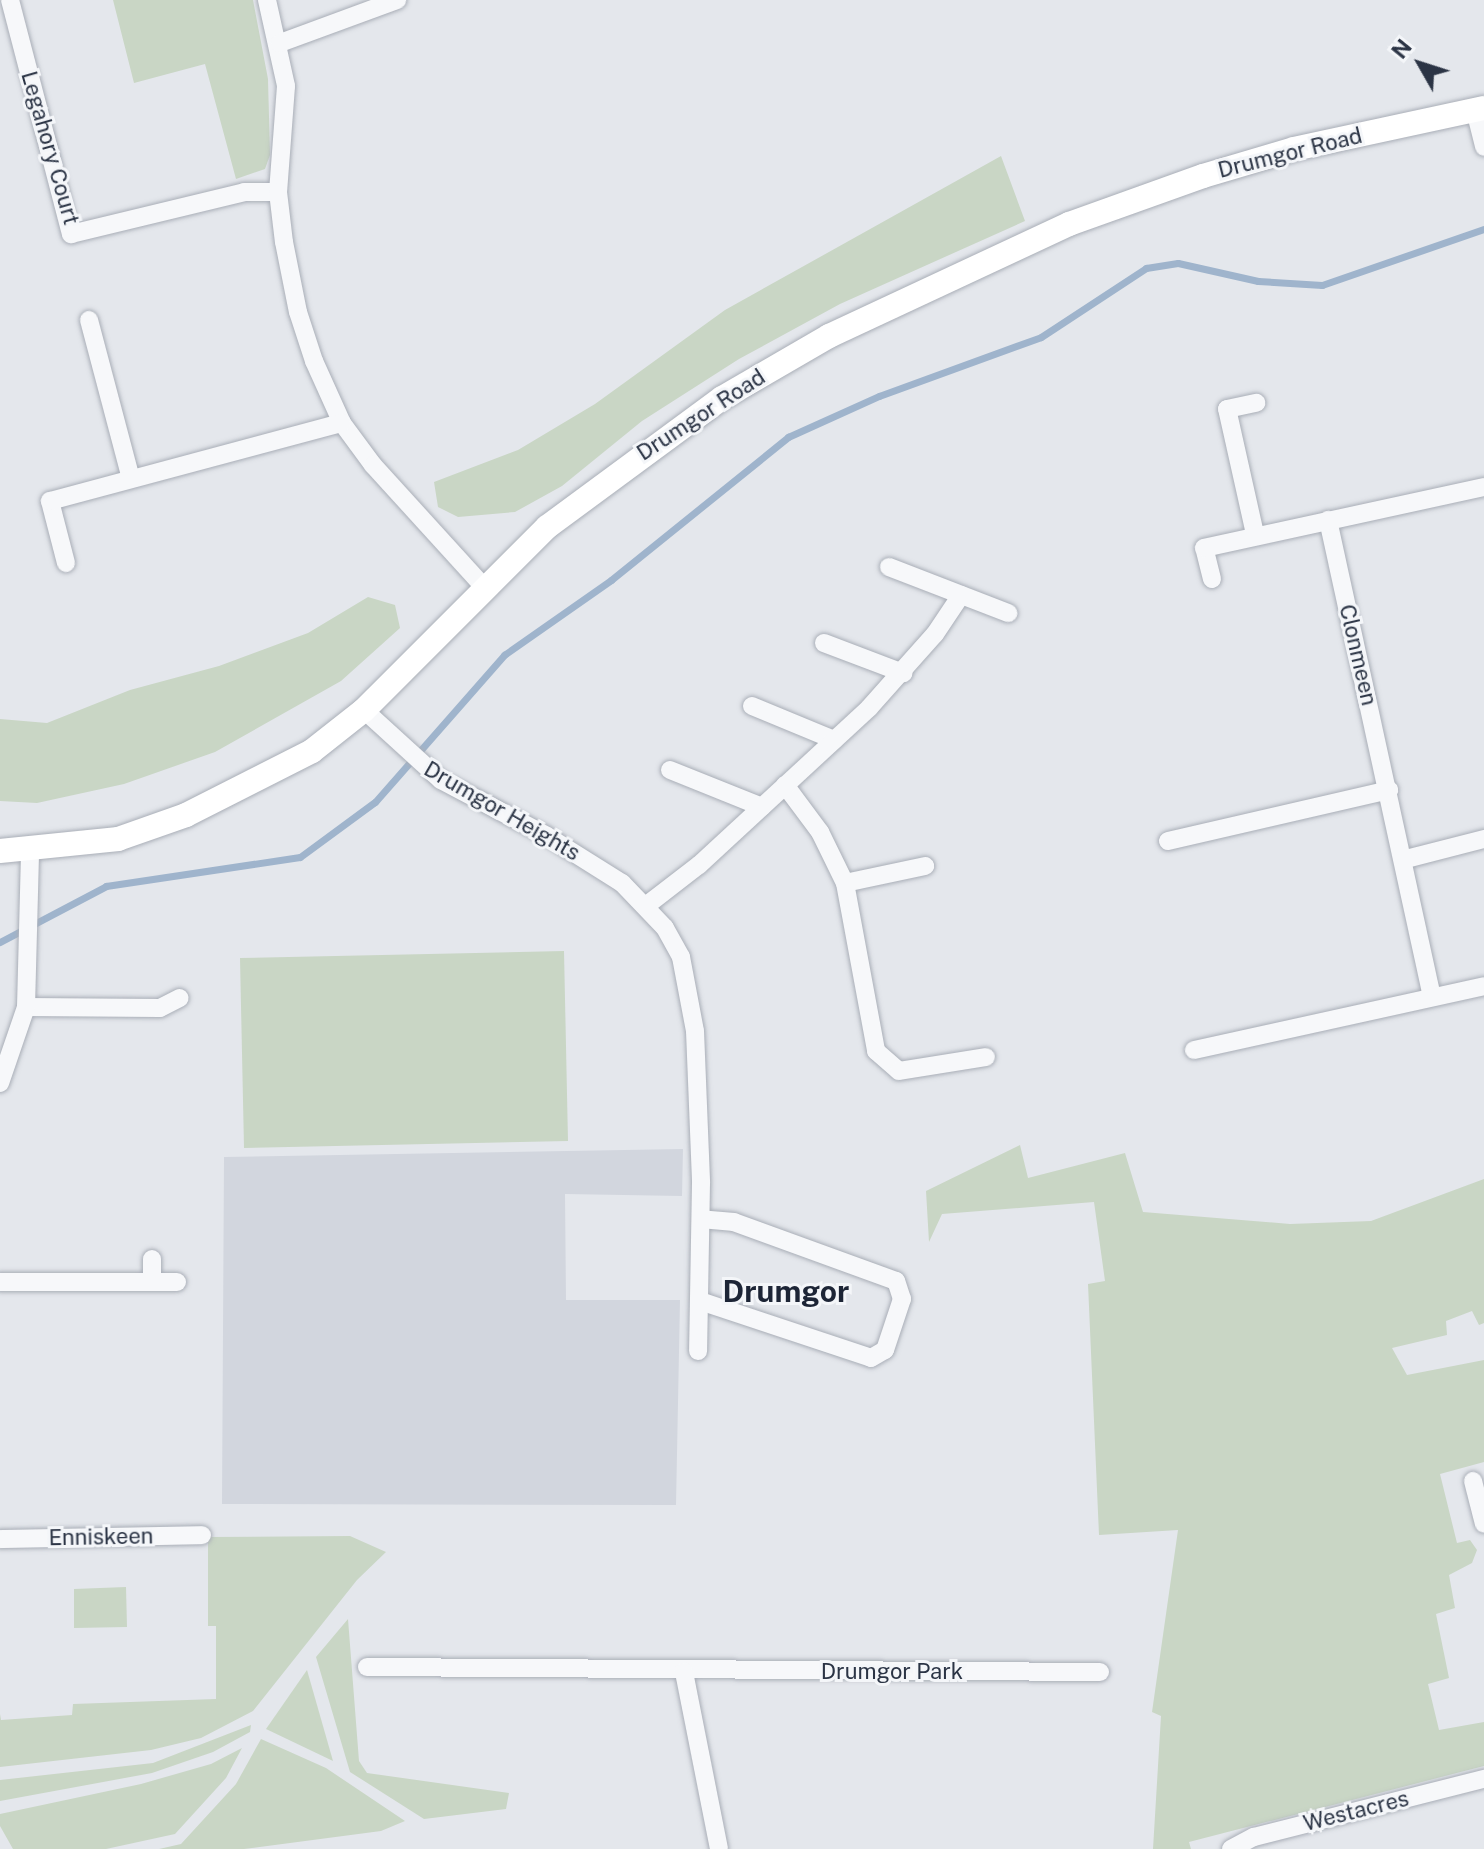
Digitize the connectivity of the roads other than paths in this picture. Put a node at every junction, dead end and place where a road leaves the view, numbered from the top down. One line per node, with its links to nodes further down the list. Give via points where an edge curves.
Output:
1 (10, 0): 7 (street, Legahory Court, via 71,234 244,192)
2 (267, 0): 4 (street)
3 (397, 0): 4 (street)
4 (280, 43): 7 (street, via 286,86)
5 (1480, 109): 6 (street); 18 (street, Drumgor Road, via 1294,149 1203,176 1069,224 942,280 829,336 710,405 547,527)
6 (1484, 147)
7 (278, 192): 10 (street, via 298,312)
8 (89, 320): 11 (street)
9 (1256, 403): 14 (street, via 1227,409)
10 (342, 423): 11 (street); 18 (street, via 408,507)
11 (131, 479): 15 (street, via 50,501)
12 (1484, 487): 13 (street)
13 (1328, 520): 14 (street); 28 (street, Clonmeen)
14 (1255, 534): 17 (street, via 1204,548)
15 (66, 563)
16 (889, 567): 19 (street)
17 (1212, 579)
18 (485, 588): 24 (street, Drumgor Road)
19 (961, 595): 20 (street); 22 (street)
20 (1008, 613)
21 (824, 643): 22 (street)
22 (903, 673): 25 (street)
23 (752, 706): 25 (street)
24 (364, 710): 32 (street, Drumgor Road, via 312,751 186,815 118,839); 37 (street, Drumgor Heights, via 441,780 575,852)
25 (834, 740): 27 (street)
26 (670, 770): 29 (street)
27 (785, 785): 29 (street); 36 (street, via 820,832)
28 (1389, 790): 31 (street); 34 (street, Clonmeen)
29 (762, 807): 37 (street)
30 (1484, 839): 34 (street)
31 (1168, 841)
32 (30, 849): 33 (street, Drumgor Road); 41 (street)
33 (0, 851)
34 (1406, 859): 39 (street, Clonmeen)
35 (925, 866): 36 (street)
36 (845, 883): 43 (street, via 876,1051 899,1071)
37 (647, 905): 45 (street, Drumgor Heights, via 681,957 690,992)
38 (1484, 986): 39 (street)
39 (1432, 996): 42 (street)
40 (180, 998): 41 (street, via 160,1008)
41 (26, 1007): 44 (street)
42 (1194, 1050)
43 (986, 1057)
44 (0, 1083)
45 (701, 1219): 50 (street, Drumgor Heights); 50 (street, via 734,1222 896,1281 902,1299 885,1350 871,1358)
46 (152, 1259): 48 (street)
47 (0, 1282): 48 (street)
48 (152, 1282): 49 (street)
49 (177, 1282)
50 (700, 1301): 51 (street, Drumgor Heights)
51 (698, 1351)
52 (1473, 1481): 53 (street)
53 (1484, 1524)
54 (202, 1535): 55 (street, Enniskeen)
55 (0, 1539)
56 (367, 1667): 57 (street, Drumgor Park)
57 (684, 1672): 58 (street, Drumgor Park); 60 (street)
58 (1100, 1672)
59 (1484, 1779): 61 (street, Westacres, via 1254,1837)
60 (719, 1849)
61 (1231, 1849)

